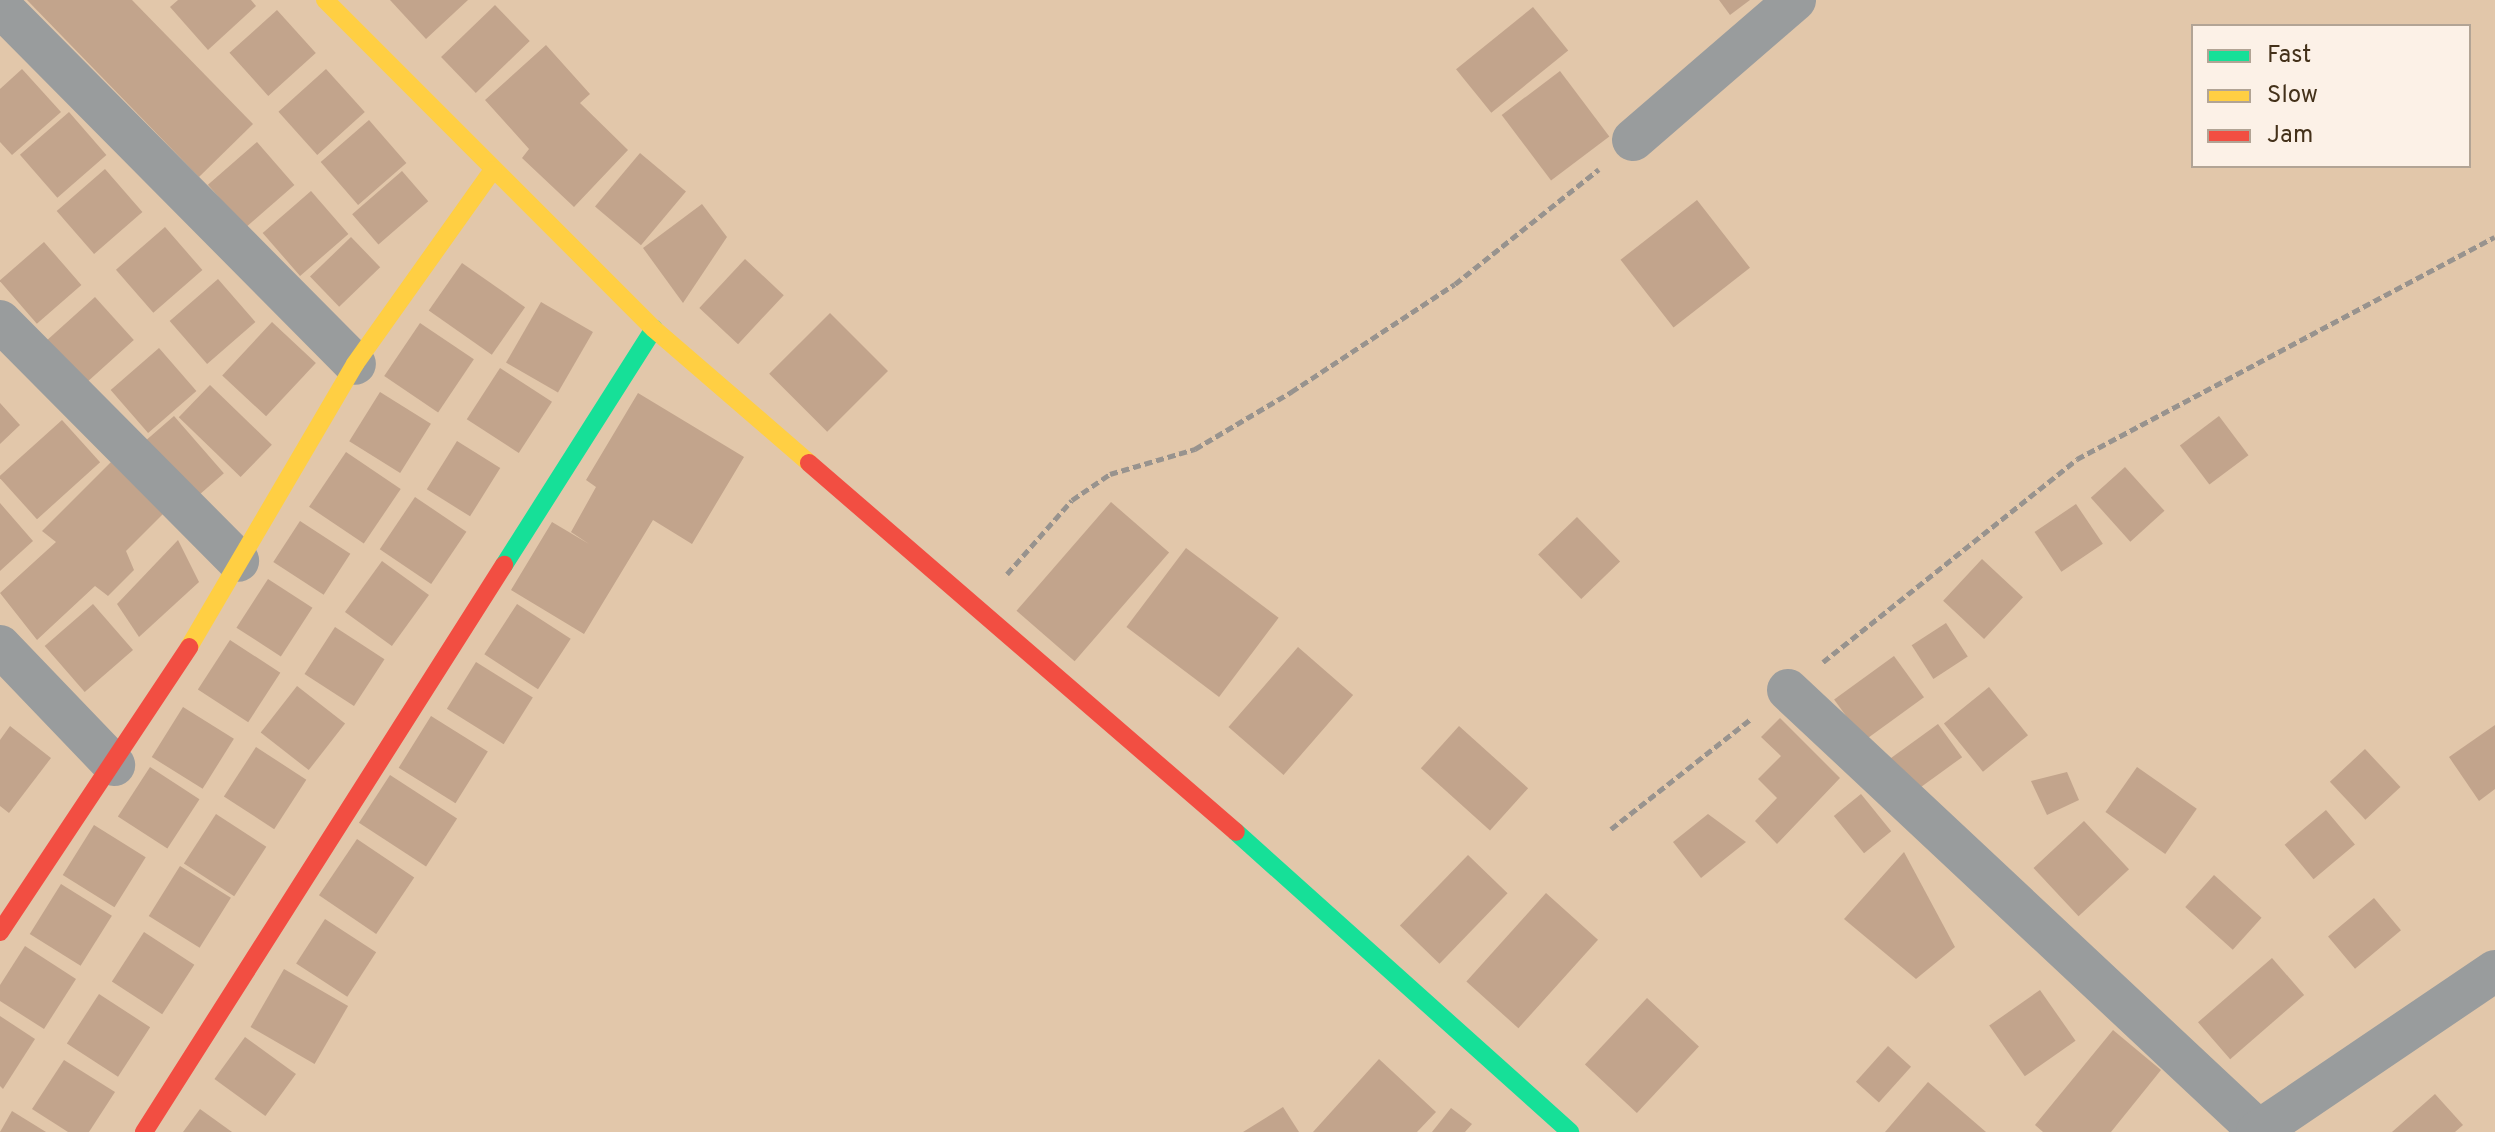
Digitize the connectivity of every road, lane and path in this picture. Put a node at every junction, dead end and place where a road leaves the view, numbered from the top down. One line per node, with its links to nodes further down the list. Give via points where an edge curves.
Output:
1 (325, 0): 5 (street)
2 (1795, 0): 4 (street)
3 (0, 6): 9 (street)
4 (1633, 140): 11 (path, via 1455,284 1291,392 1195,449 1110,474 1072,500)
5 (493, 170): 8 (street); 9 (street)
6 (2495, 237): 13 (path, via 2077,459)
7 (0, 321): 10 (street)
8 (654, 329): 11 (street); 18 (street)
9 (355, 364): 10 (street)
10 (238, 561): 14 (street)
11 (975, 611): 19 (street, via 1276,867)
12 (0, 646): 14 (street)
13 (1788, 690): 15 (path); 20 (street)
14 (114, 765): 16 (street)
15 (1611, 829)
16 (0, 932)
17 (2495, 971): 20 (street)
18 (144, 1132)
19 (1570, 1132)
20 (2258, 1132)

